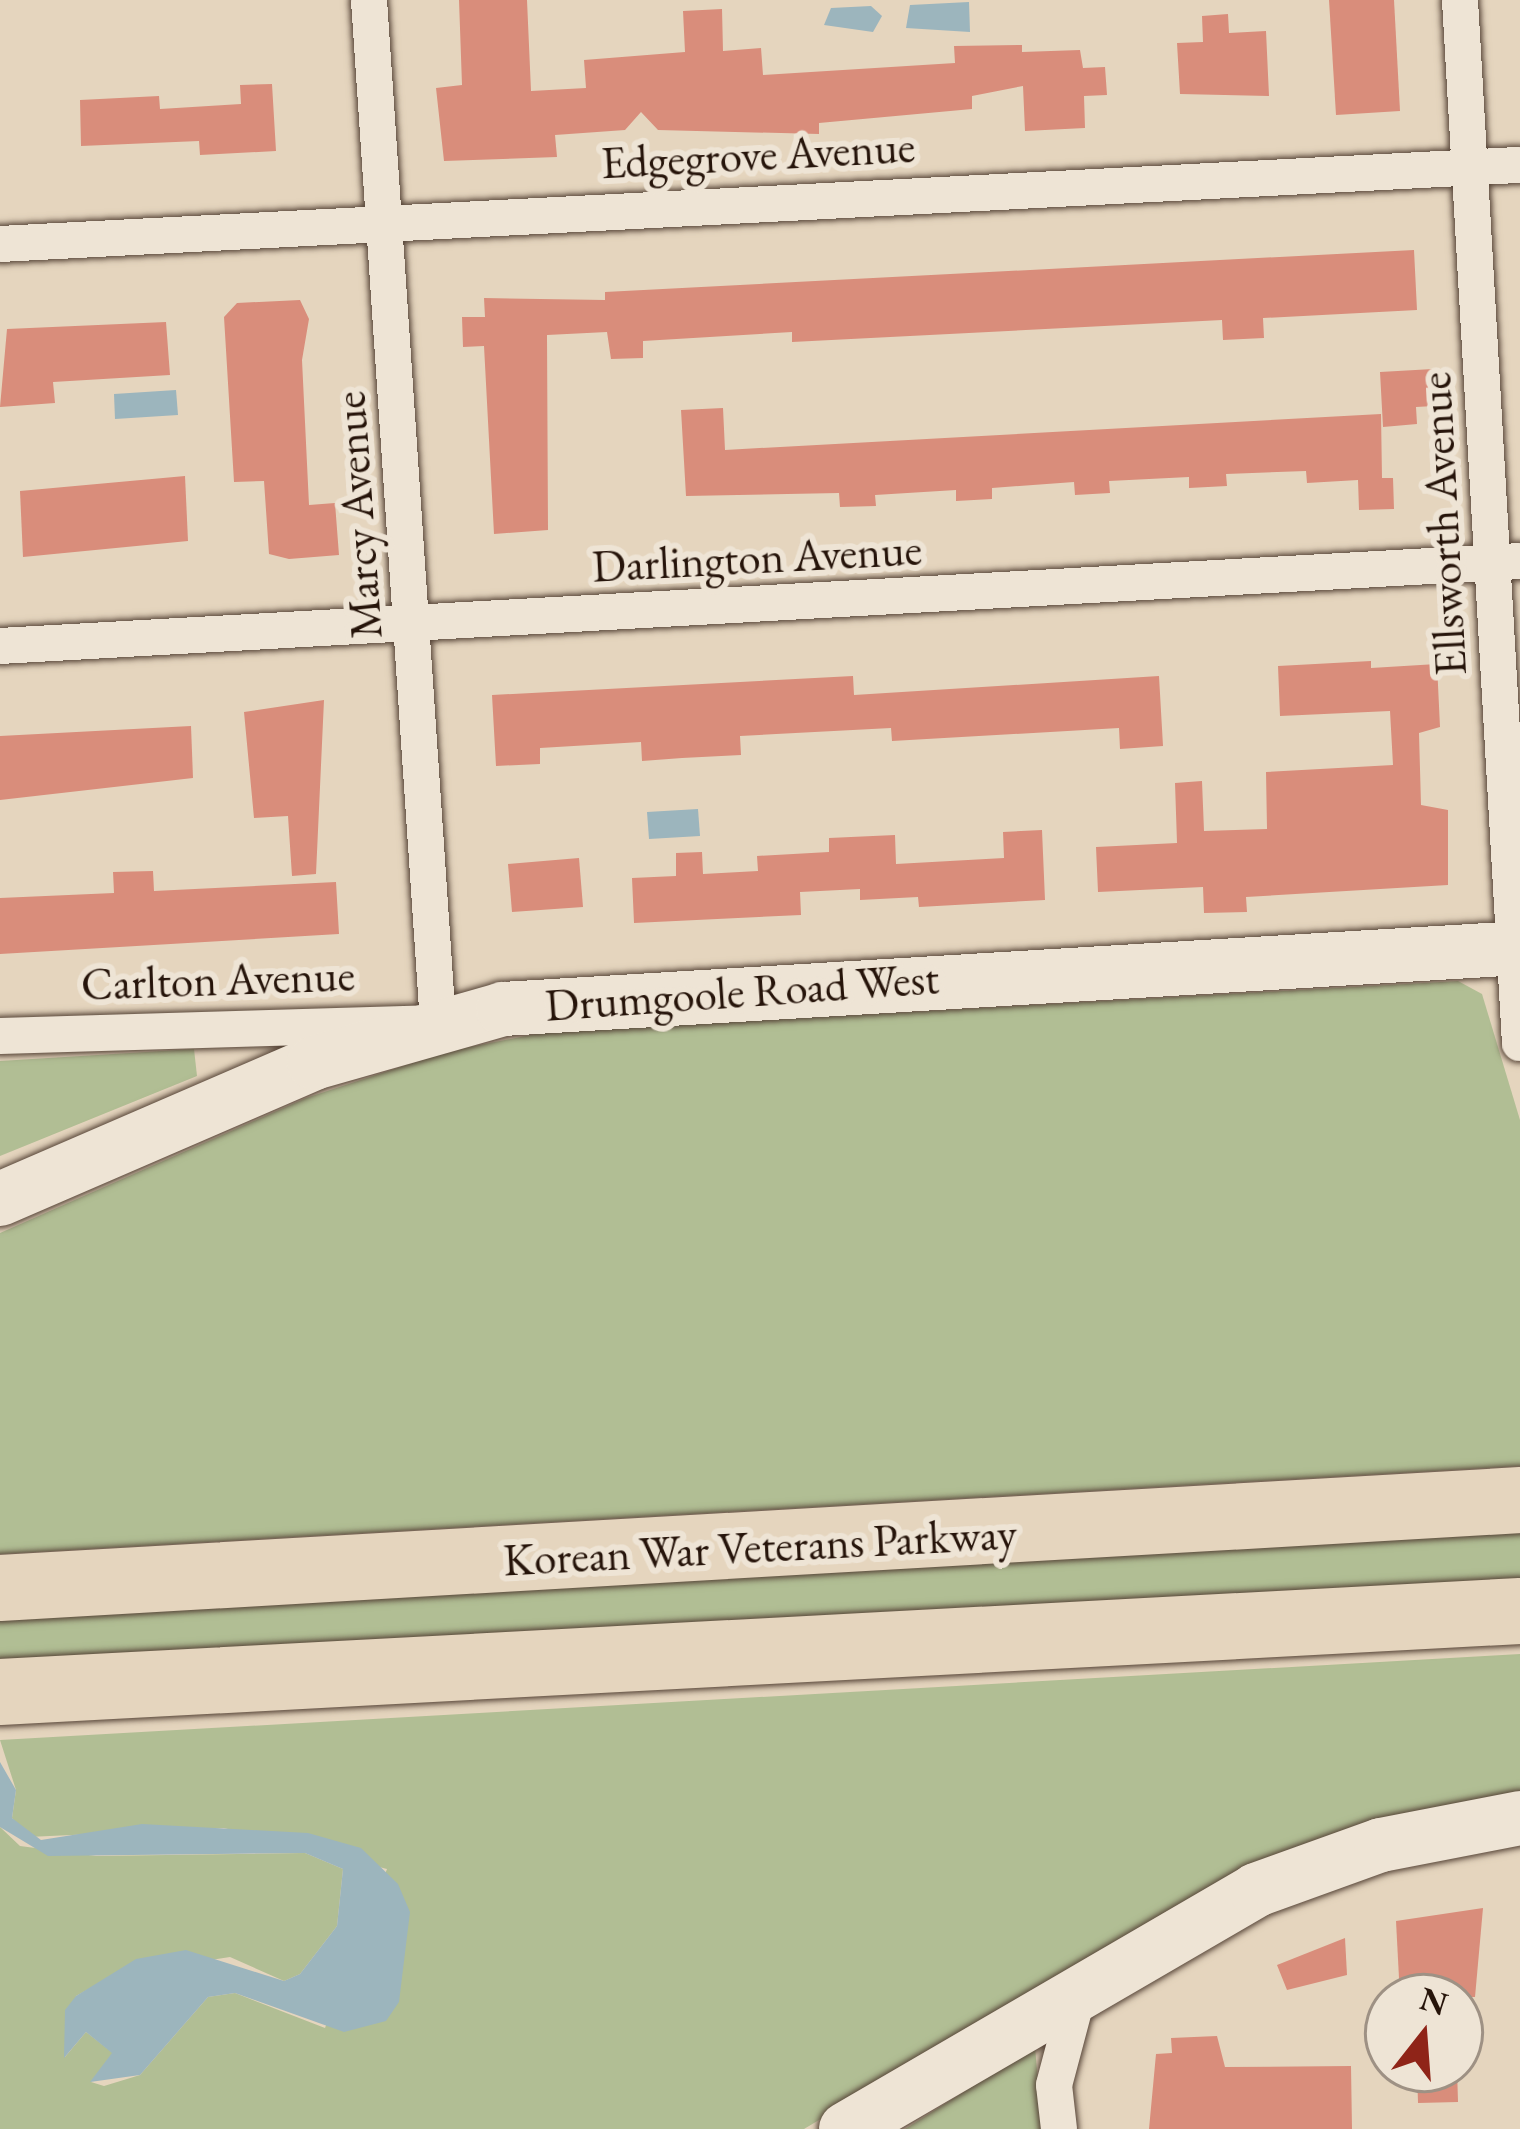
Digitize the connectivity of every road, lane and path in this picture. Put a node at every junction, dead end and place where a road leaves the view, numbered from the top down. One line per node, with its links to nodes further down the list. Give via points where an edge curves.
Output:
1 (369, 0): 5 (street, Marcy Avenue)
2 (1460, 0): 4 (street, Ellsworth Avenue)
3 (1520, 165): 4 (street, Edgegrove Avenue)
4 (1470, 167): 5 (street, Edgegrove Avenue); 7 (street, Ellsworth Avenue)
5 (384, 223): 6 (street, Edgegrove Avenue); 8 (street, Marcy Avenue)
6 (0, 244)
7 (1508, 561): 8 (street, Darlington Avenue); 10 (street, Ellsworth Avenue)
8 (415, 627): 9 (street, Darlington Avenue); 11 (street, Marcy Avenue)
9 (0, 646)
10 (1517, 948): 11 (main road, Drumgoole Road West, via 630,994); 13 (street, Ellsworth Avenue)
11 (438, 1023): 12 (street, Carlton Avenue); 14 (main road, Drumgoole Road West, via 314,1063)
12 (0, 1036)
13 (1520, 1043)
14 (0, 1199)
15 (1520, 1500): 16 (highway, Korean War Veterans Parkway)
16 (0, 1588)
17 (1520, 1611): 18 (highway)
18 (0, 1692)
19 (1520, 1818): 20 (main road, via 1317,1865 1198,1918)
20 (1081, 1986): 21 (main road); 22 (street, via 1057,2068)
21 (846, 2129)
22 (1059, 2129)

